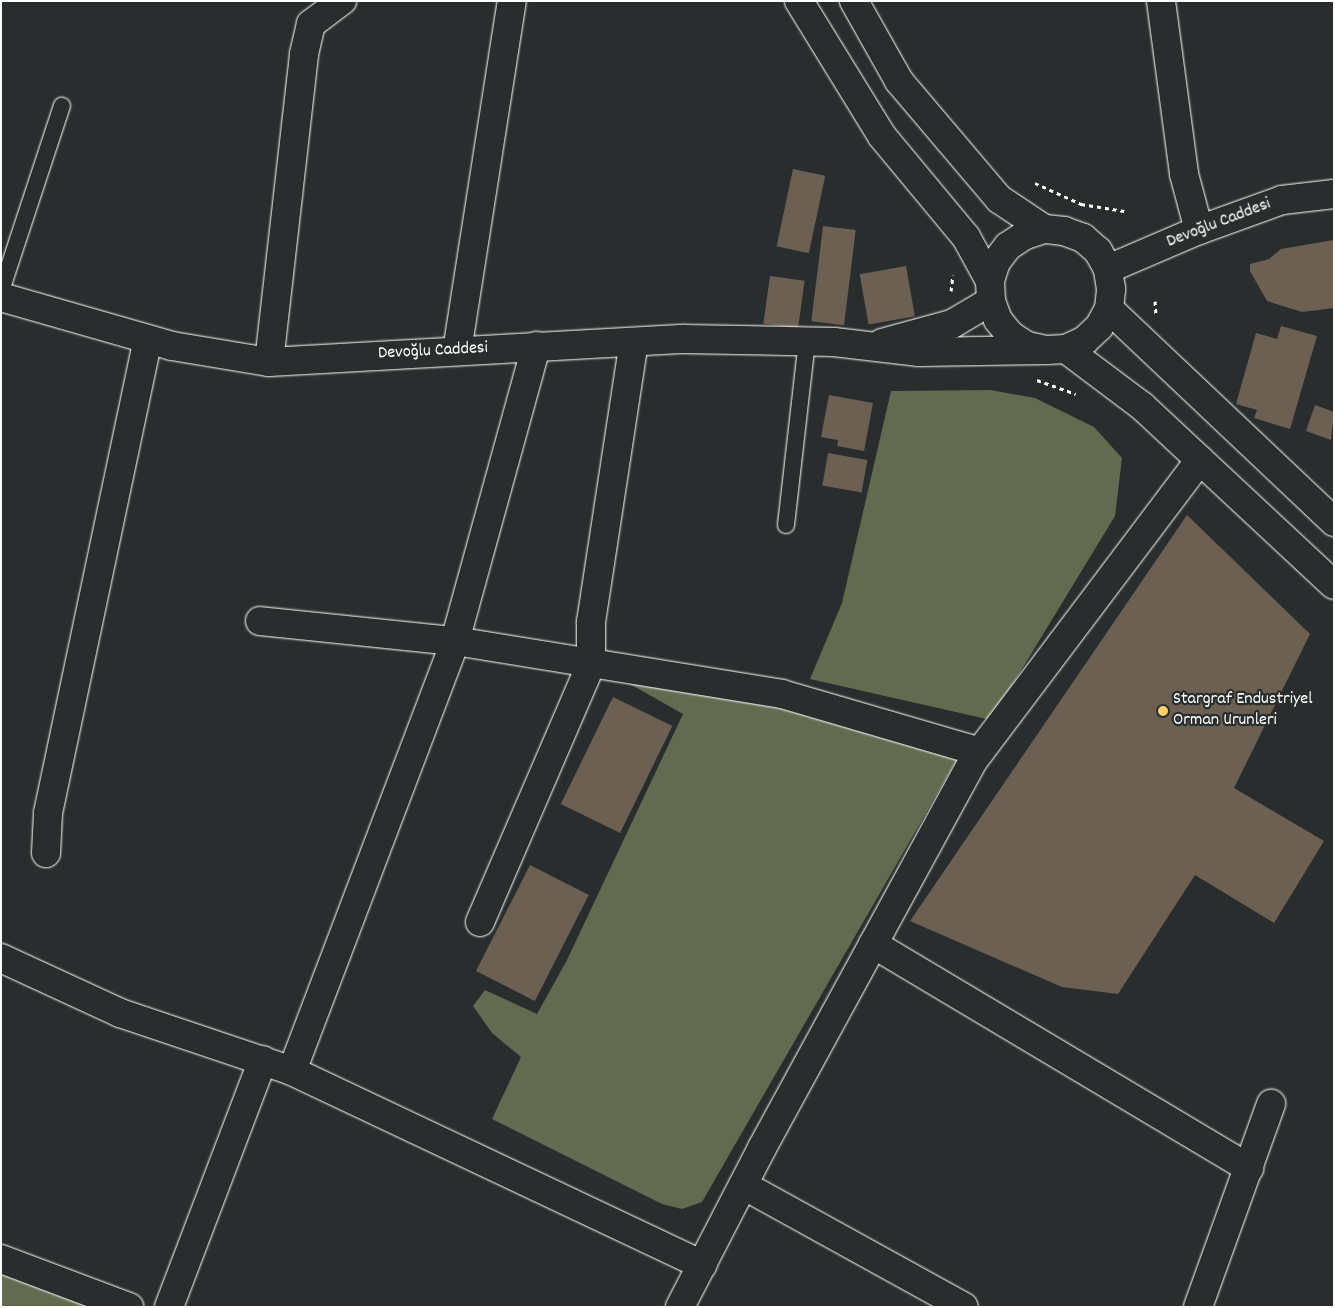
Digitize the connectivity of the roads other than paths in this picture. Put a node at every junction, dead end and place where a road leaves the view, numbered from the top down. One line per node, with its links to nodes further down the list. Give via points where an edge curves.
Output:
1 (342, 1): 22 (street, via 311,24 304,54)
2 (512, 1): 21 (street)
3 (799, 1): 12 (street, via 882,136 966,238)
4 (854, 1): 8 (street, via 899,81 999,199)
5 (1161, 1): 9 (street, via 1184,174)
6 (62, 106): 11 (lane)
7 (1334, 194): 9 (street, Devoğlu Caddesi, via 1282,200)
8 (1044, 230): 10 (street, via 1064,231 1082,238 1098,252); 12 (street, via 1025,235 1008,246 996,262)
9 (1199, 230): 10 (street, Devoğlu Caddesi)
10 (1108, 269): 14 (street, via 1112,288)
11 (1, 291)
12 (991, 291): 18 (street, via 952,324); 20 (street, via 998,320 1010,335 1027,346)
13 (1, 297): 15 (street, Devoğlu Caddesi)
14 (1109, 309): 20 (street, via 1099,327 1085,340); 24 (street)
15 (148, 340): 22 (street, Devoğlu Caddesi); 31 (street, via 48,813)
16 (634, 342): 17 (street, Devoğlu Caddesi); 19 (street, Devoğlu Caddesi); 29 (street, via 591,622)
17 (807, 342): 18 (street, Devoğlu Caddesi); 25 (lane)
18 (874, 345): 20 (street, via 919,352)
19 (536, 346): 21 (street, Devoğlu Caddesi); 28 (street)
20 (1056, 349): 23 (street, via 1142,406)
21 (457, 351): 22 (street, Devoğlu Caddesi)
22 (269, 362)
23 (1200, 460): 26 (street); 30 (street)
24 (1334, 522)
25 (786, 525)
26 (1334, 585)
27 (260, 621): 28 (street)
28 (455, 641): 29 (street); 36 (street)
29 (591, 664): 30 (street, via 782,694); 32 (street)
30 (980, 752): 33 (street)
31 (46, 853)
32 (480, 922)
33 (873, 944): 38 (street); 39 (street)
34 (1, 958): 35 (street, via 120,1013)
35 (263, 1060): 36 (street); 43 (street)
36 (292, 1072): 41 (street)
37 (1271, 1104): 38 (street)
38 (1249, 1168): 46 (street)
39 (743, 1185): 41 (street); 45 (street)
40 (1, 1259): 42 (street)
41 (702, 1265): 44 (street)
42 (129, 1307)
43 (169, 1307)
44 (680, 1307)
45 (964, 1307)
46 (1198, 1307)

